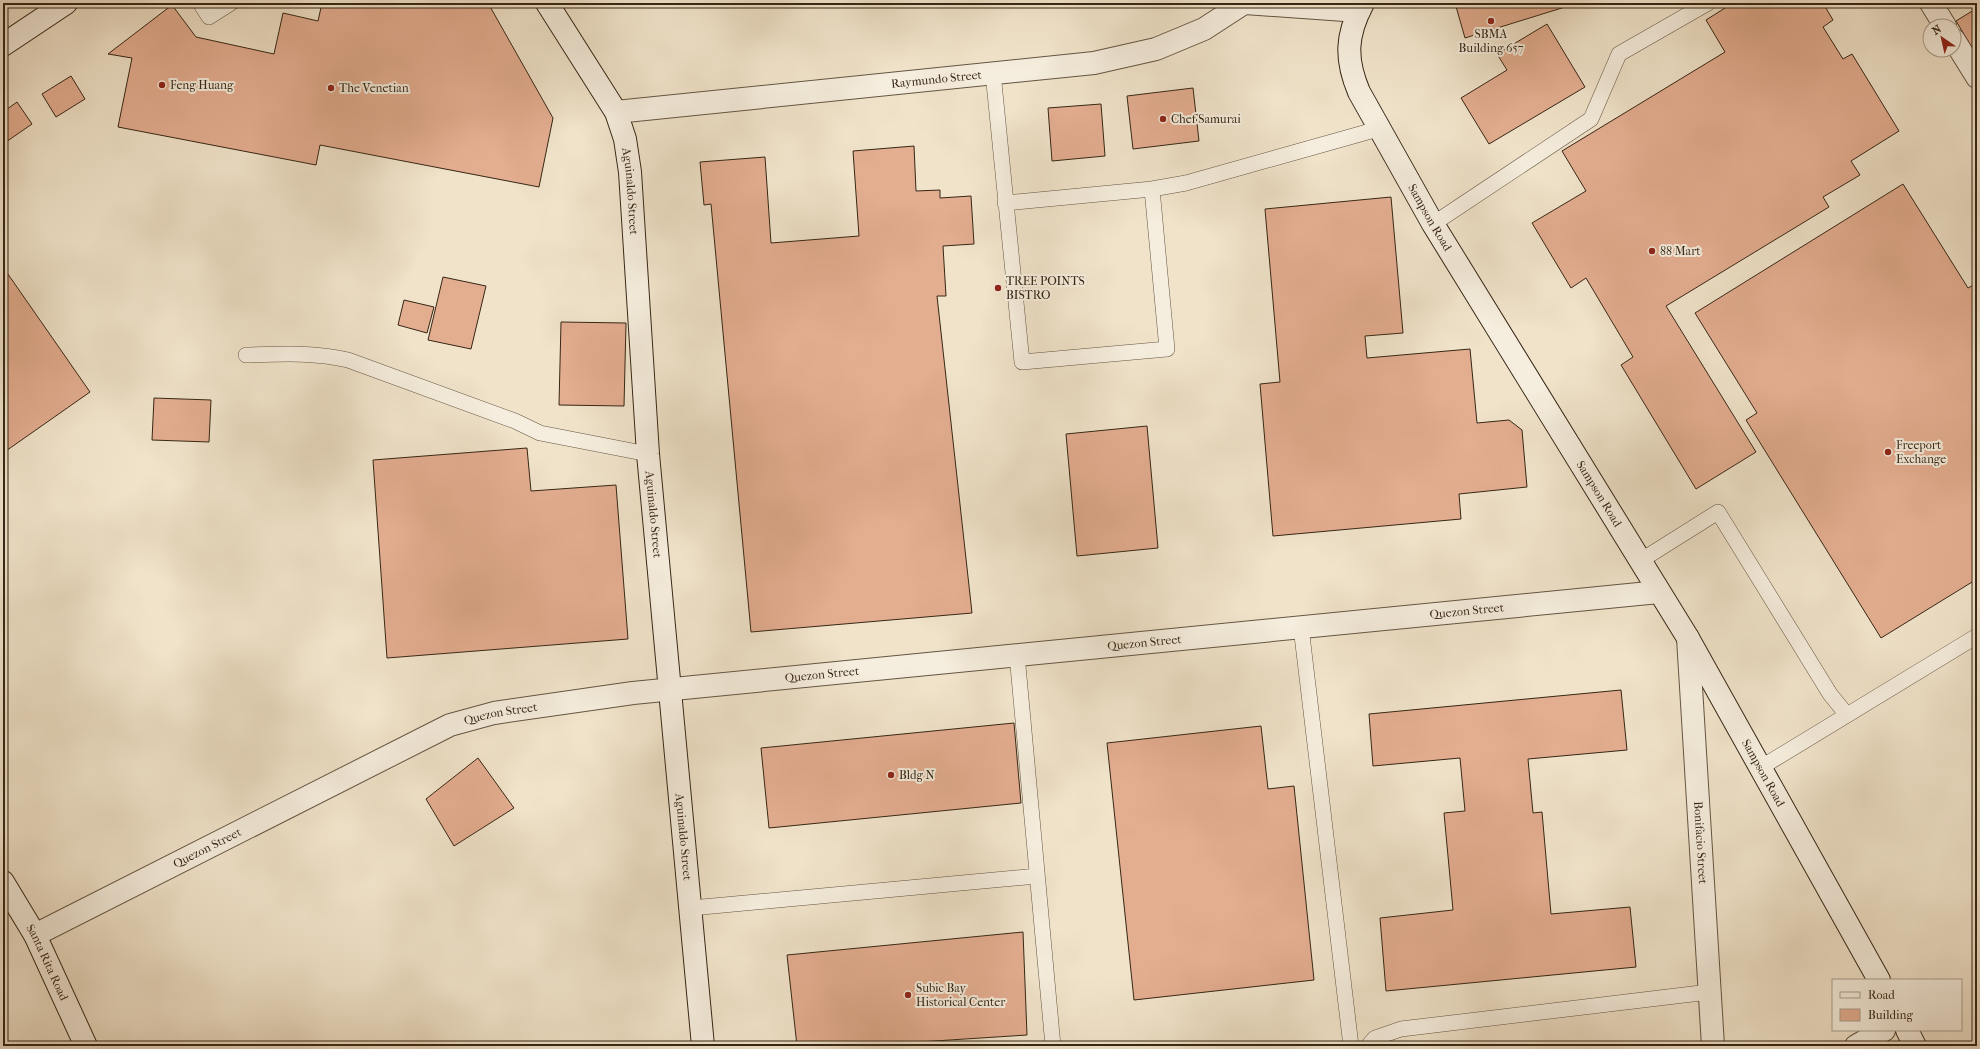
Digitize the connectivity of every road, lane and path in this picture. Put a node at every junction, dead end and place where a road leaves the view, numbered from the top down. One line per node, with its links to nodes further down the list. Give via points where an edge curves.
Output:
1 (66, 3): 10 (street)
2 (200, 3): 3 (lane, via 209,17)
3 (231, 3)
4 (547, 3): 14 (street, Aguinaldo Street)
5 (1245, 3): 8 (street); 12 (street, Raymundo Street, via 1204,29 1156,49 1094,63)
6 (1708, 3): 18 (lane, via 1619,54 1591,119)
7 (1931, 3): 9 (street)
8 (1361, 7): 15 (street, Sampson Road, via 1350,33 1348,53 1352,75)
9 (1941, 18)
10 (3, 45)
11 (1962, 53): 13 (street)
12 (993, 73): 14 (street, Raymundo Street); 17 (lane)
13 (1977, 77)
14 (616, 112): 20 (street, Aguinaldo Street, via 625,139 630,172)
15 (1378, 129): 16 (lane, via 1186,183); 18 (street, Sampson Road)
16 (1152, 189): 17 (lane); 17 (lane, via 1167,349 1022,362)
17 (1005, 202)
18 (1433, 224): 21 (street, Sampson Road)
19 (246, 356): 20 (lane, via 292,353 348,360 515,421 540,433)
20 (648, 454): 27 (street, Aguinaldo Street)
21 (1640, 561): 22 (street, Sampson Road); 28 (lane, via 1718,512 1830,694)
22 (1659, 592): 23 (street, Quezon Street); 25 (street, Sampson Road)
23 (1301, 627): 26 (street, Quezon Street); 41 (lane)
24 (1977, 636): 28 (lane)
25 (1688, 638): 29 (street, Sampson Road); 35 (street, Bonifacio Street)
26 (1017, 655): 27 (street, Quezon Street); 30 (lane)
27 (671, 689): 32 (street, Aguinaldo Street); 33 (street, Quezon Street, via 494,713 450,725)
28 (1847, 715): 29 (lane)
29 (1760, 768): 34 (street, Sampson Road)
30 (1037, 876): 32 (lane); 40 (lane)
31 (3, 882): 33 (street, Santa Rita Road)
32 (691, 908): 39 (street, Aguinaldo Street)
33 (34, 935): 38 (street, Santa Rita Road)
34 (1878, 979)
35 (1710, 992): 42 (lane, via 1401,1029 1375,1038); 43 (street, Bonifacio Street)
36 (1882, 1031): 44 (street)
37 (1908, 1031): 45 (street)
38 (86, 1046)
39 (703, 1046)
40 (1053, 1046)
41 (1351, 1046)
42 (1368, 1046)
43 (1713, 1046)
44 (1856, 1046)
45 (1916, 1046)

